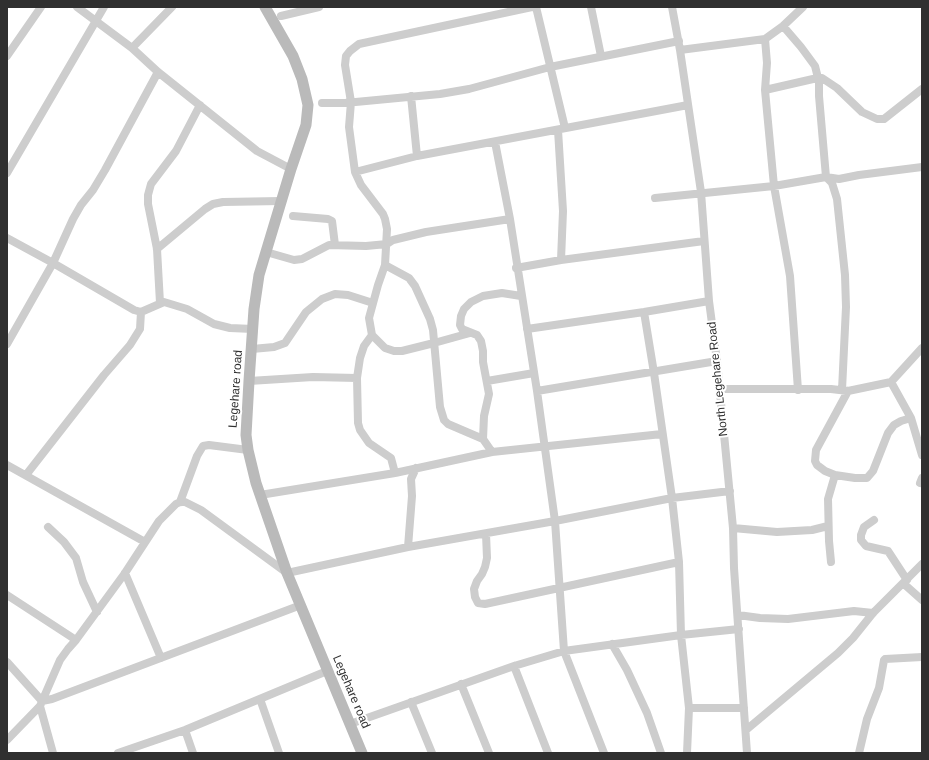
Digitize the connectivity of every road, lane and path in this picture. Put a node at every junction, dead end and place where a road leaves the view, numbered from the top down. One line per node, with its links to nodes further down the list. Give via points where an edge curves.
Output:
1 (41, 7): 19 (street)
2 (77, 7): 13 (street)
3 (104, 7): 13 (street)
4 (172, 7): 17 (street)
5 (319, 7): 12 (street)
6 (532, 7): 11 (street)
7 (536, 7): 21 (street)
8 (591, 7): 20 (street)
9 (672, 7): 16 (street, North Legehare Road)
10 (803, 7): 14 (street)
11 (512, 9): 27 (street, via 359,44 347,54 345,65)
12 (272, 15): 35 (main road, Legehare road, via 293,56 308,105 306,125)
13 (96, 21): 17 (street); 37 (street)
14 (783, 26): 15 (street); 23 (street, via 815,66)
15 (766, 39): 18 (street); 25 (street)
16 (679, 40): 18 (street, North Legehare Road); 20 (street)
17 (132, 48): 22 (street)
18 (680, 50): 30 (street, North Legehare Road)
19 (7, 56)
20 (602, 56): 21 (street)
21 (550, 67): 26 (street, via 462,90); 31 (street)
22 (158, 72): 29 (street); 52 (street, via 93,190 73,219)
23 (818, 78): 24 (street, via 825,79 862,112 877,119 884,119); 25 (street); 38 (street)
24 (922, 89)
25 (765, 90): 39 (street)
26 (411, 96): 27 (street); 33 (street)
27 (348, 102): 28 (street); 36 (street)
28 (322, 103)
29 (200, 105): 35 (street, via 257,151); 49 (street, via 176,151 151,184 148,204)
30 (688, 105): 31 (street); 40 (street, North Legehare Road)
31 (562, 129): 32 (street); 51 (street)
32 (495, 142): 33 (street); 44 (street)
33 (417, 156): 36 (street)
34 (922, 167): 38 (street, via 839,179)
35 (291, 169): 42 (main road, Legehare road)
36 (355, 172): 47 (street, via 385,219)
37 (7, 173)
38 (826, 177): 39 (street); 79 (street, via 832,183 837,199 845,275)
39 (774, 186): 40 (street); 78 (street, via 790,276)
40 (701, 192): 41 (street); 46 (street, North Legehare Road)
41 (655, 198)
42 (281, 200): 49 (street, via 213,204); 50 (main road, Legehare road)
43 (293, 216): 48 (street, via 332,221)
44 (510, 219): 47 (street, via 426,232 393,240); 54 (street)
45 (7, 238): 52 (street)
46 (704, 241): 51 (street); 56 (street, North Legehare Road)
47 (387, 244): 48 (street); 53 (street)
48 (335, 245): 50 (street, via 294,260)
49 (158, 249): 57 (street)
50 (266, 252): 61 (main road, Legehare road, via 259,275)
51 (561, 260): 54 (street)
52 (54, 263): 59 (street); 66 (street)
53 (385, 265): 58 (street); 65 (street, via 409,278 415,286 430,319)
54 (516, 268): 55 (street)
55 (521, 296): 62 (street); 63 (street, via 502,293 483,296 471,302 464,309 460,325)
56 (709, 301): 60 (street); 69 (street, North Legehare Road)
57 (160, 303): 59 (street); 61 (street, via 187,309 214,324)
58 (373, 303): 64 (street, via 369,318); 68 (street, via 341,294 322,299 306,312 285,344)
59 (141, 312): 90 (street, via 140,329 130,345)
60 (644, 312): 62 (street); 71 (street)
61 (253, 329): 68 (main road, Legehare road)
62 (527, 329): 70 (street)
63 (470, 333): 65 (street); 74 (street, via 477,335 481,341)
64 (372, 335): 65 (street, via 385,348 394,351); 72 (street, via 364,346)
65 (434, 343): 82 (street, via 440,407 444,420)
66 (7, 344)
67 (922, 348): 75 (street)
68 (252, 349): 73 (main road, Legehare road)
69 (717, 361): 71 (street); 76 (street, North Legehare Road)
70 (534, 373): 74 (street); 77 (street)
71 (654, 373): 77 (street); 81 (street)
72 (357, 378): 73 (street, via 313,377); 89 (street, via 360,430 369,443 391,458)
73 (249, 381): 84 (main road, Legehare road, via 246,435)
74 (487, 381): 82 (street, via 489,394)
75 (891, 382): 79 (street); 80 (street)
76 (719, 389): 78 (street); 92 (street, North Legehare Road)
77 (537, 390): 83 (street)
78 (798, 390): 79 (street)
79 (845, 391): 91 (street, via 816,450 817,465)
80 (911, 418): 86 (street); 91 (street, via 894,425 888,433 873,471 867,478)
81 (662, 434): 83 (street); 94 (street)
82 (483, 438): 85 (street)
83 (544, 446): 85 (street); 97 (street)
84 (248, 450): 93 (main road, Legehare road); 95 (street, via 203,446)
85 (492, 452): 88 (street)
86 (922, 455)
87 (7, 465): 90 (street)
88 (416, 468): 89 (street); 103 (street, via 411,479)
89 (395, 474): 93 (street)
90 (26, 475): 102 (street)
91 (835, 475): 98 (street, via 828,499)
92 (730, 492): 94 (street); 100 (street, North Legehare Road)
93 (260, 495): 108 (main road, Legehare road)
94 (672, 498): 97 (street); 104 (street)
95 (180, 502): 102 (street, via 159,521); 108 (street, via 201,510)
96 (874, 520): 109 (street, via 864,527 861,540 866,546 888,551)
97 (555, 522): 101 (street); 110 (street)
98 (828, 526): 100 (street, via 812,530 777,532); 105 (street)
99 (48, 527): 114 (street, via 76,558 83,582)
100 (733, 528): 116 (street, North Legehare Road)
101 (486, 534): 103 (street); 110 (street, via 487,558 474,589 478,603 491,603)
102 (145, 542): 107 (street)
103 (408, 547): 108 (street)
104 (679, 562): 110 (street); 118 (street)
105 (831, 562)
106 (922, 564): 109 (street)
107 (125, 573): 114 (street); 123 (street)
108 (288, 573): 113 (main road, Legehare road)
109 (905, 582): 112 (street); 115 (street)
110 (559, 588): 121 (street)
111 (7, 595): 119 (street)
112 (922, 600)
113 (301, 605): 123 (street); 126 (main road, Legehare road)
114 (97, 612): 119 (street)
115 (873, 613): 116 (street, via 854,611 788,619); 135 (street, via 838,653)
116 (738, 615): 117 (street, North Legehare Road)
117 (739, 629): 118 (street); 132 (street, North Legehare Road)
118 (681, 635): 120 (street); 131 (street)
119 (76, 640): 130 (street, via 60,660)
120 (612, 644): 121 (street); 146 (street, via 647,712)
121 (564, 651): 125 (street); 145 (street)
122 (922, 657): 149 (street, via 884,660 879,688 867,718)
123 (161, 658): 130 (street)
124 (7, 662): 130 (street)
125 (514, 666): 127 (street); 144 (street)
126 (327, 671): 128 (street); 133 (main road, Legehare road)
127 (461, 684): 129 (street); 143 (street)
128 (260, 699): 134 (street); 140 (street)
129 (411, 702): 133 (street); 142 (street)
130 (41, 704): 136 (street); 137 (street)
131 (689, 708): 132 (street); 147 (street)
132 (744, 708): 135 (street, North Legehare Road)
133 (350, 724): 141 (main road, Legehare road)
134 (185, 730): 138 (street); 139 (street)
135 (746, 730): 148 (street, North Legehare Road)
136 (7, 740)
137 (53, 753)
138 (118, 753)
139 (193, 753)
140 (279, 753)
141 (362, 753)
142 (432, 753)
143 (489, 753)
144 (548, 753)
145 (604, 753)
146 (661, 753)
147 (688, 753)
148 (747, 753)
149 (859, 753)

